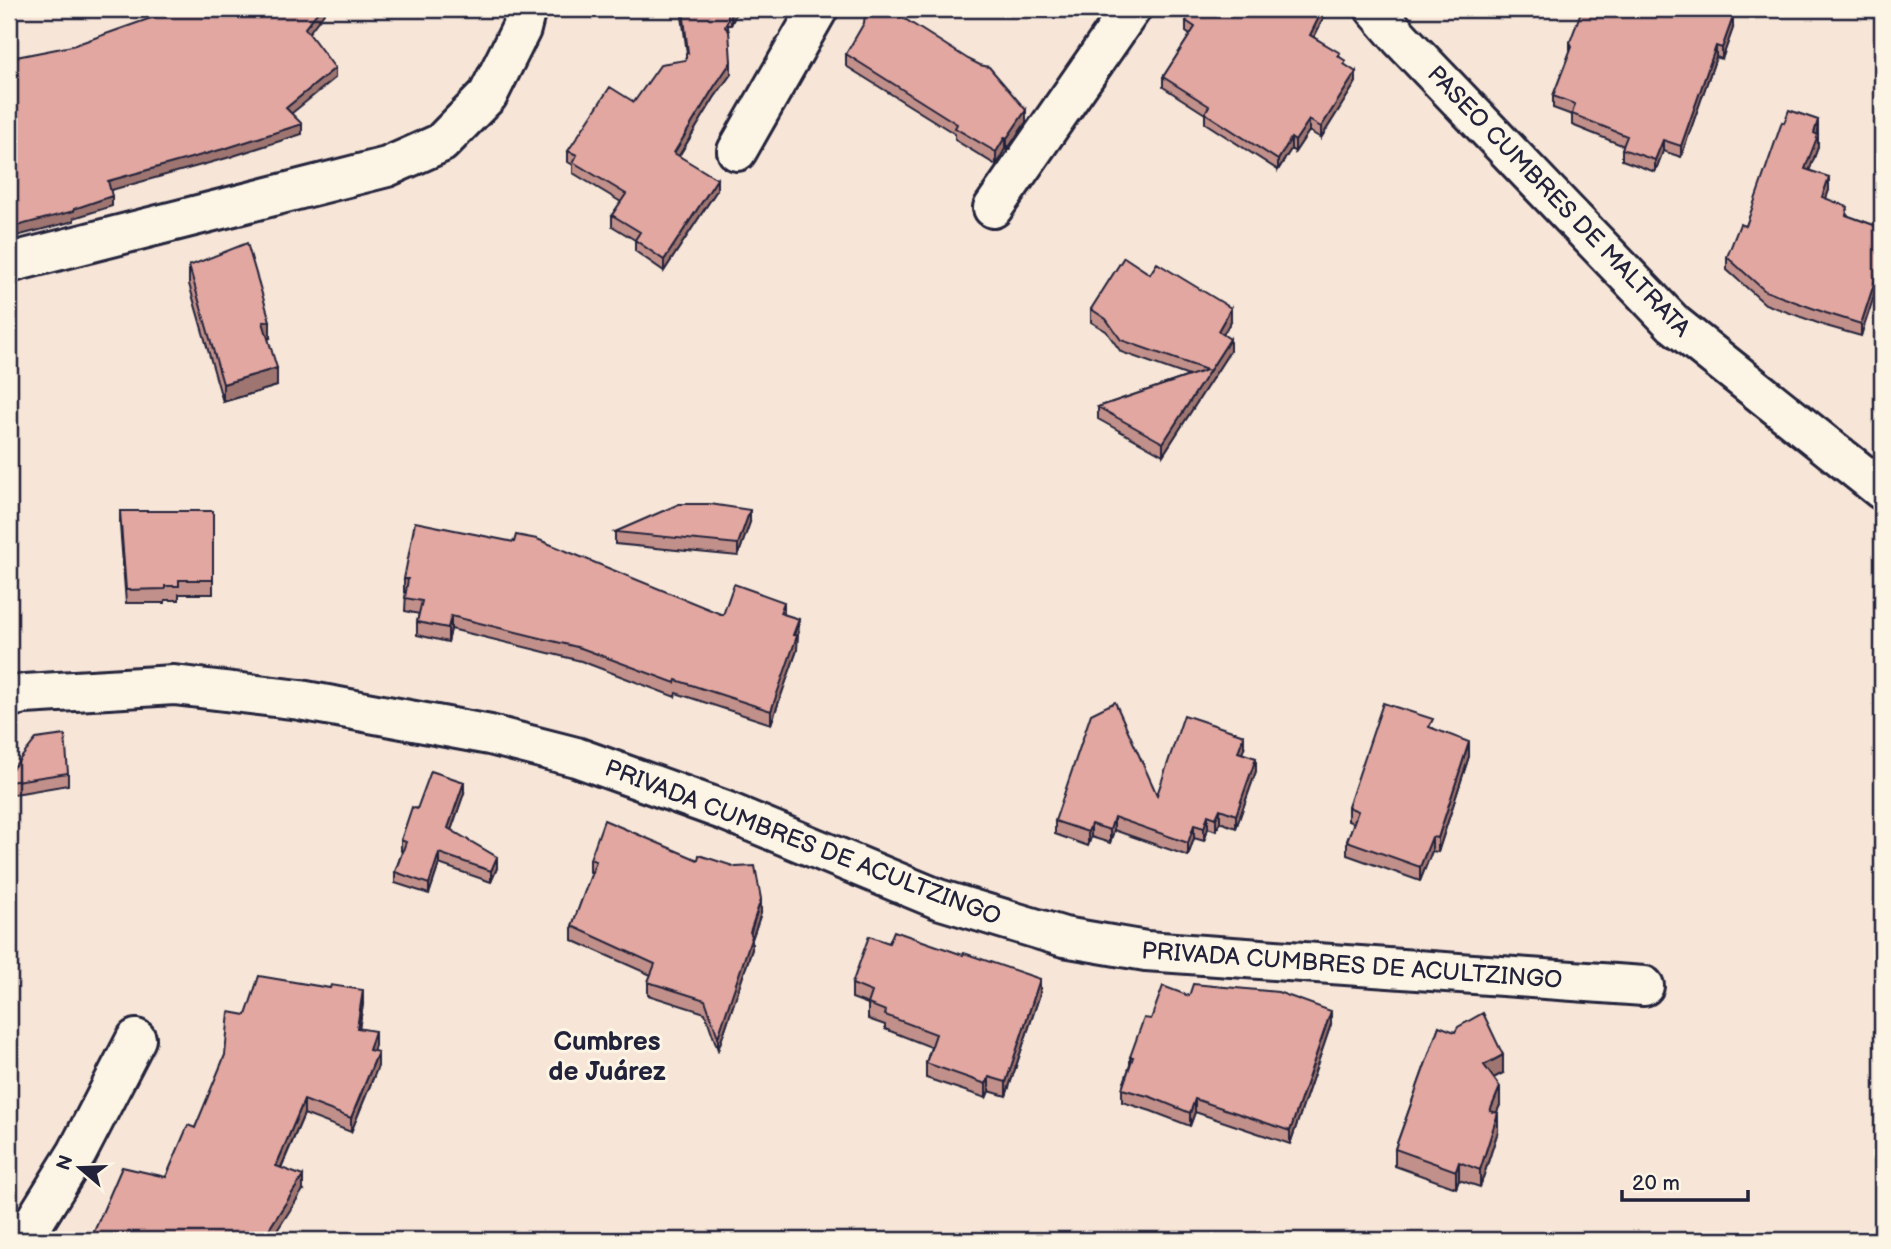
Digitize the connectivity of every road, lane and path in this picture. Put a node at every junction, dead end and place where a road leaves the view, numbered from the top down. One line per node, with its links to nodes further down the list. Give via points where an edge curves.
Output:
1 (526, 9): 7 (street, via 521,29 488,95 440,143 387,167)
2 (818, 9): 5 (street)
3 (1131, 9): 6 (street)
4 (1376, 9): 8 (street, PASEO CUMBRES DE MALTRATA, via 1674,324)
5 (737, 150)
6 (993, 208)
7 (9, 262)
8 (1882, 490)
9 (9, 697): 10 (street, PRIVADA CUMBRES DE ACULTZINGO, via 174,685 300,700 490,735 576,757 723,810 938,899 1091,942 1146,951)
10 (1644, 986)
11 (136, 1040): 12 (street, via 77,1153)
12 (23, 1240)

